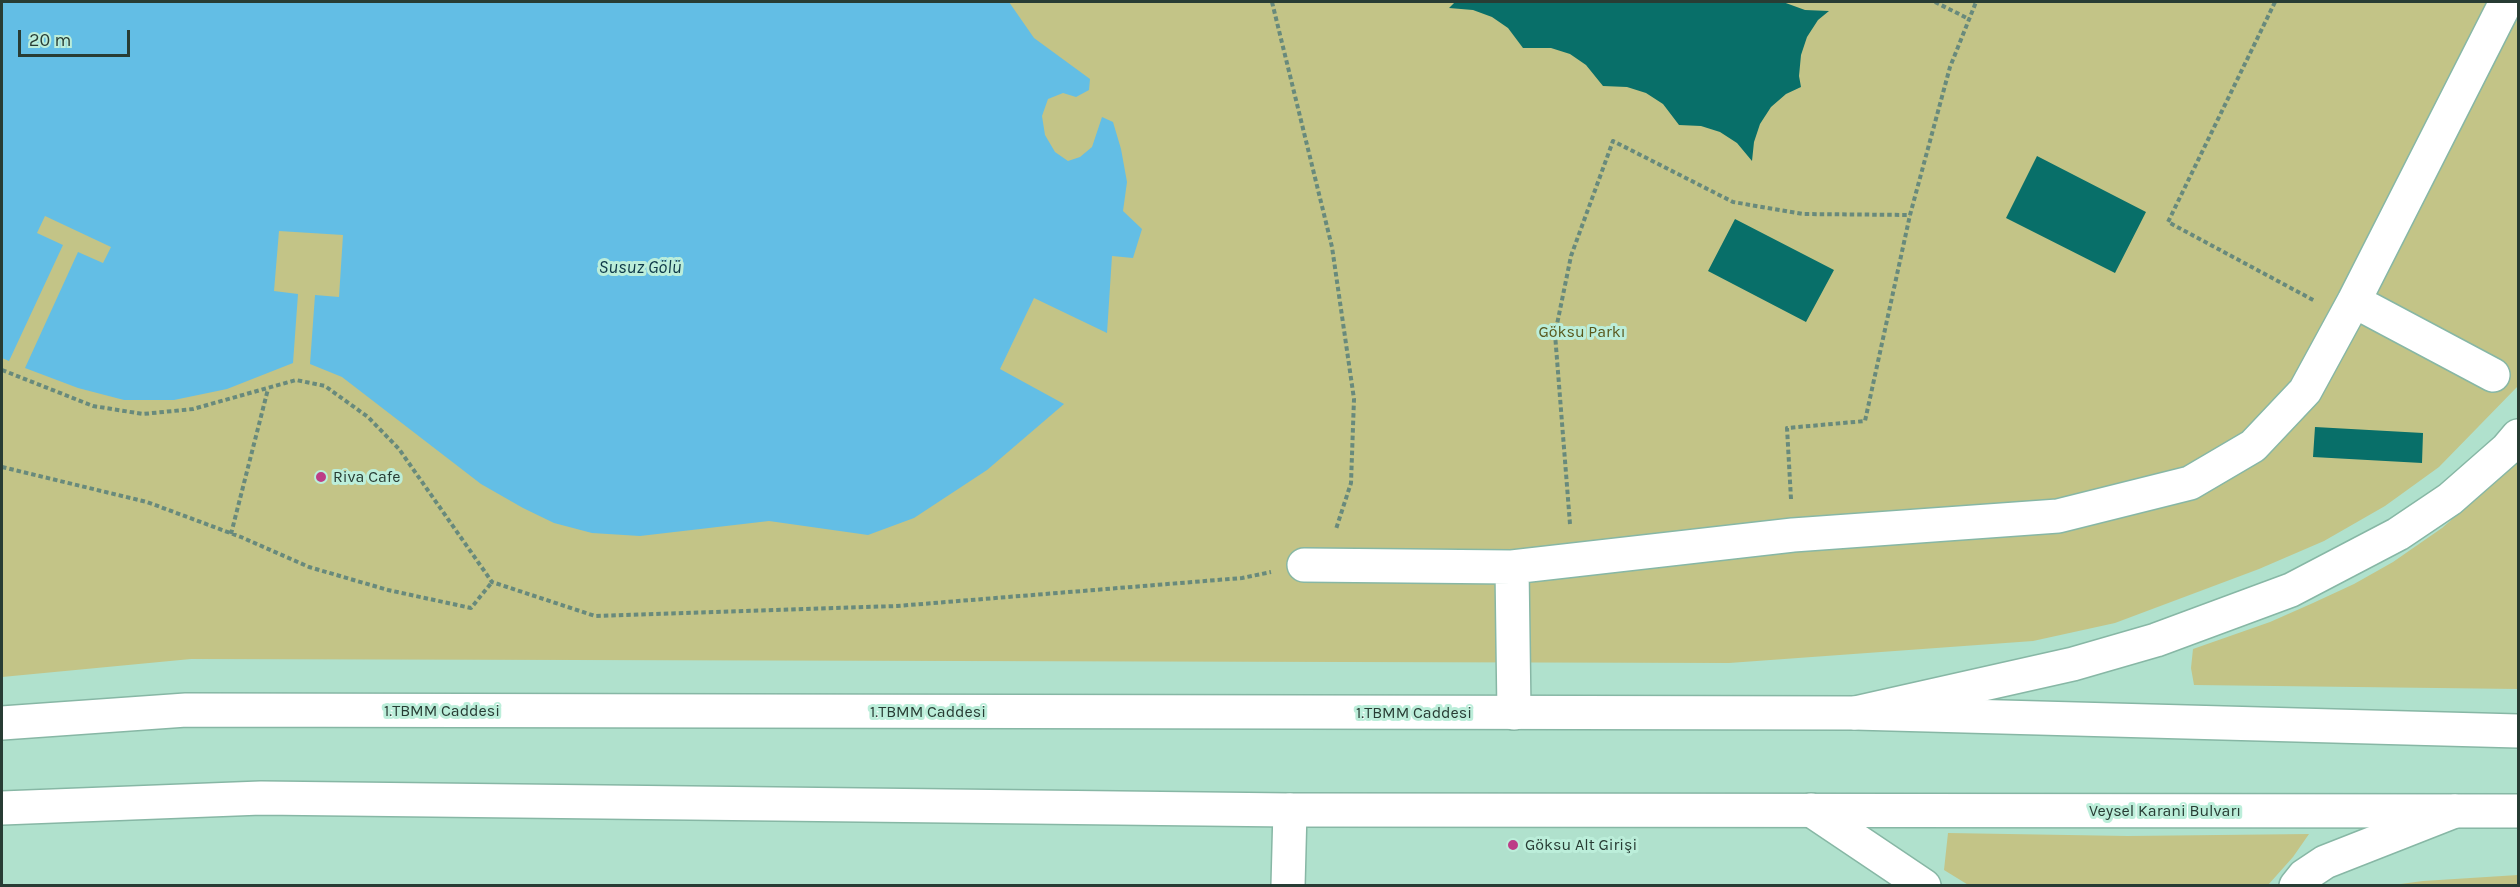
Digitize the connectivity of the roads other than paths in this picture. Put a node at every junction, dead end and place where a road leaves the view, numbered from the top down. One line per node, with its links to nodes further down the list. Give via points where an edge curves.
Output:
1 (2506, 2): 2 (main road)
2 (2349, 309): 3 (main road); 6 (main road, via 2305,391 2253,446 2190,483 2058,516 1793,535)
3 (2493, 375)
4 (2518, 436): 8 (main road, via 2450,499 2352,559 2291,590 2156,640 2083,661)
5 (1304, 565): 6 (main road)
6 (1512, 567): 7 (main road)
7 (1514, 713): 8 (main road, 1.TBMM Caddesi); 9 (main road, 1.TBMM Caddesi, via 186,710)
8 (1855, 713): 10 (main road)
9 (2, 723)
10 (2518, 731)
11 (2, 808): 12 (main road, via 261,798)
12 (1290, 810): 13 (main road); 16 (main road)
13 (1811, 810): 14 (main road, Veysel Karani Bulvarı); 17 (main road)
14 (2456, 811): 15 (main road, Veysel Karani Bulvarı); 18 (main road, via 2325,862)
15 (2518, 811)
16 (1288, 885)
17 (1924, 885)
18 (2296, 885)

